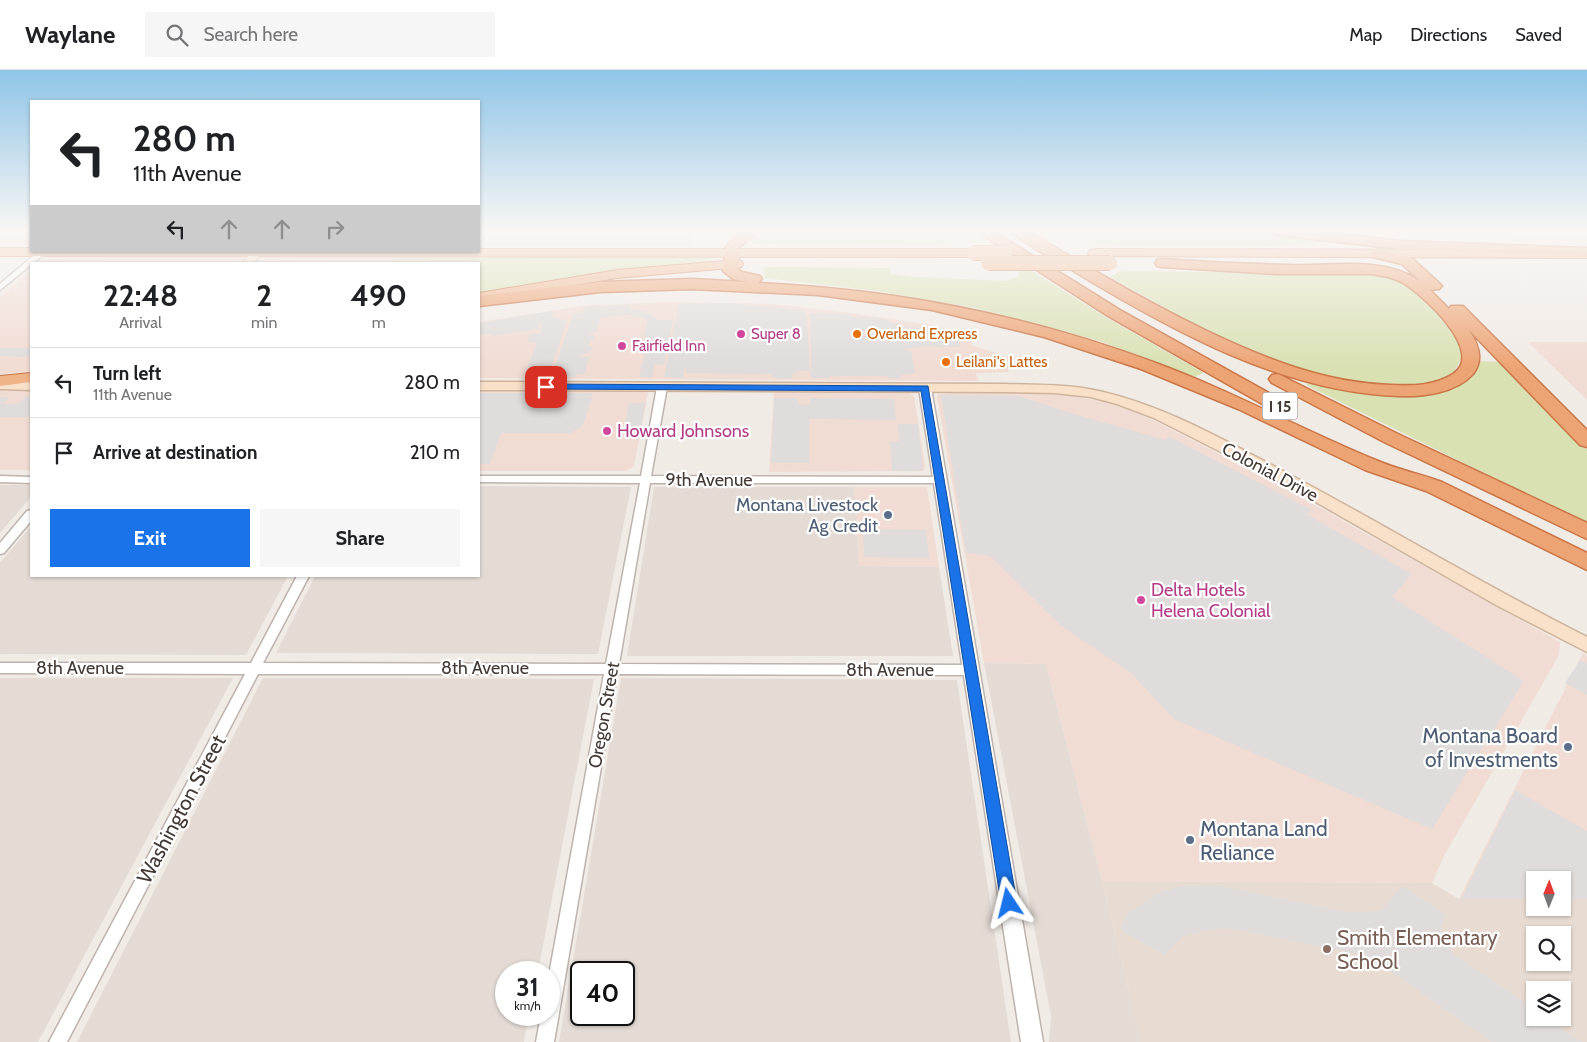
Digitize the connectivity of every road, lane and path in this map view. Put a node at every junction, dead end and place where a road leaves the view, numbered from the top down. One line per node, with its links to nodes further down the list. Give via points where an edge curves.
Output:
1 (14, 276): 8 (street)
2 (603, 276): 10 (highway)
3 (742, 276): 12 (highway, via 859,291)
4 (1054, 276): 26 (highway, I 15, via 1186,355)
5 (1093, 276): 9 (highway, I 15)
6 (1398, 276): 9 (highway, via 1416,286 1457,327 1470,348 1470,364 1453,381 1420,390 1374,390 1323,382 1255,359)
7 (1424, 276): 20 (highway)
8 (0, 288)
9 (1126, 296): 28 (highway, I 15, via 1354,419)
10 (480, 297)
11 (480, 301): 12 (highway, via 587,288 698,284 811,289)
12 (932, 305): 26 (highway, via 1049,333 1146,364 1244,405 1372,466)
13 (30, 378): 14 (highway)
14 (0, 380)
15 (0, 385): 16 (main road)
16 (30, 386)
17 (480, 386): 18 (main road, Colonial Drive)
18 (662, 387): 19 (main road, Colonial Drive); 24 (street, Oregon Street)
19 (925, 388): 25 (street); 32 (main road, Colonial Drive, via 1057,389 1131,404 1290,481)
20 (1587, 440)
21 (0, 479): 22 (street)
22 (30, 480)
23 (480, 480): 24 (street, 9th Avenue)
24 (647, 480): 25 (street, 9th Avenue); 35 (street, Oregon Street)
25 (940, 480): 36 (street)
26 (1435, 487): 30 (highway, I 15)
27 (30, 515): 29 (street)
28 (1587, 532)
29 (0, 550)
30 (1587, 562)
31 (302, 577): 34 (street, Washington Street)
32 (1587, 645)
33 (0, 668): 34 (street, 8th Avenue)
34 (255, 668): 35 (street, 8th Avenue); 37 (street, Washington Street)
35 (613, 669): 36 (street, 8th Avenue); 38 (street, Oregon Street)
36 (970, 670): 39 (street)
37 (58, 1042)
38 (545, 1042)
39 (1032, 1042)

